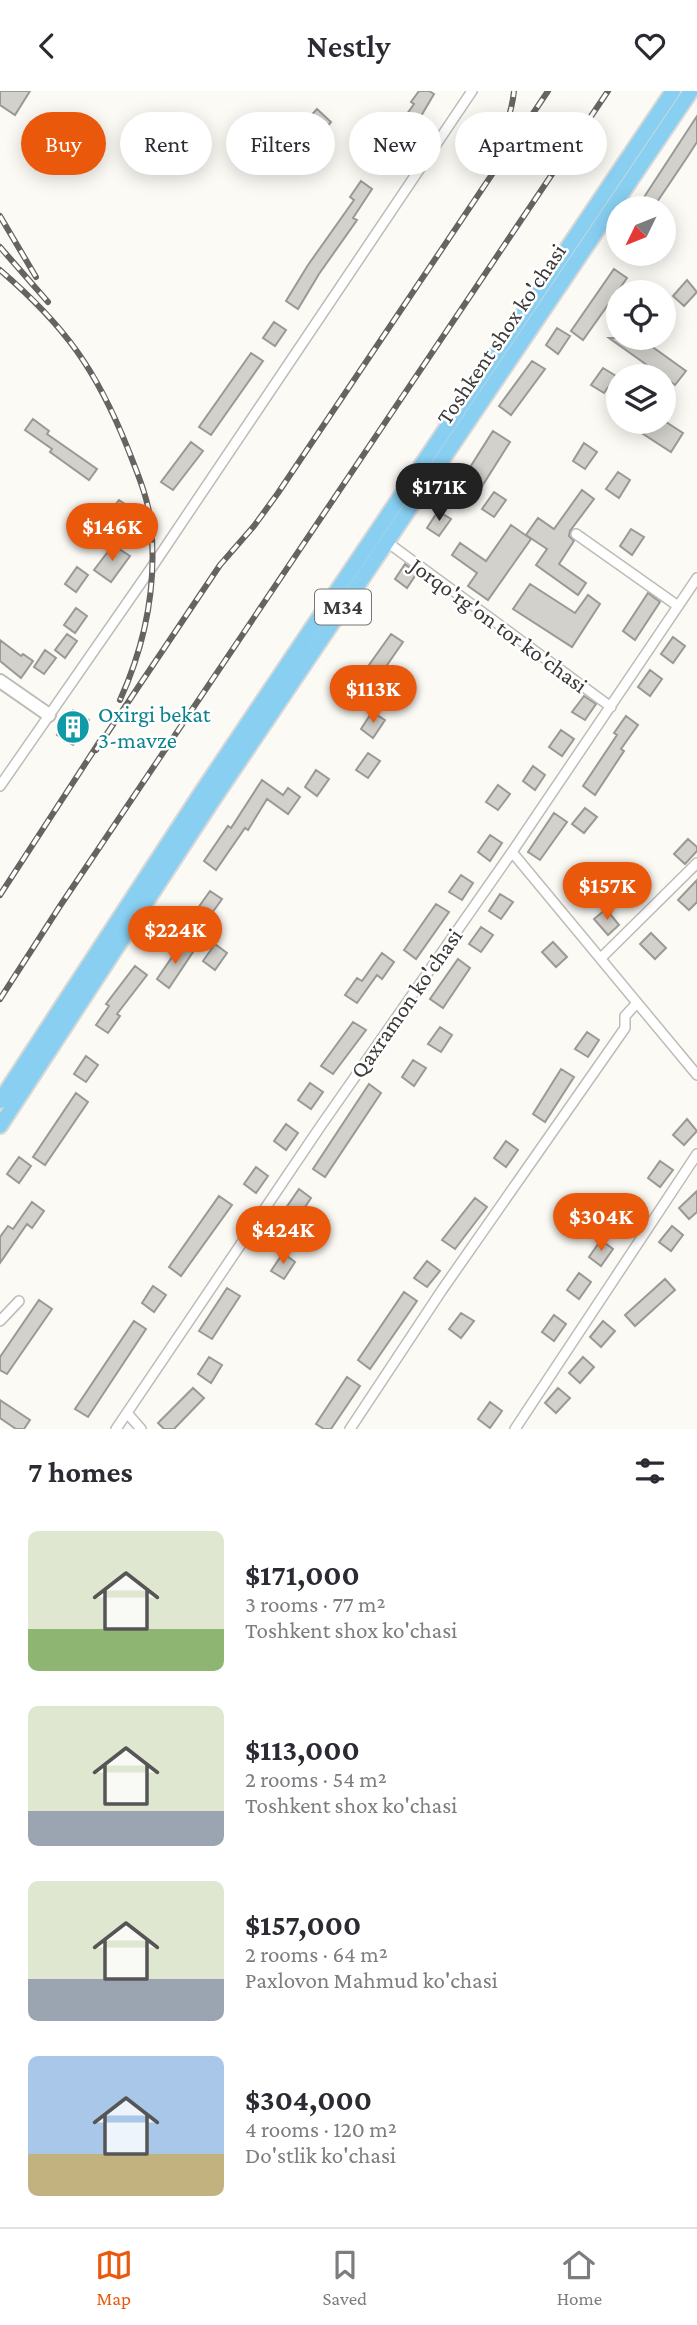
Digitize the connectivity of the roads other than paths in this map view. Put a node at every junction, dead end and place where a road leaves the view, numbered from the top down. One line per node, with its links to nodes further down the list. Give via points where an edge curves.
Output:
1 (472, 91): 11 (street)
2 (673, 91): 9 (highway, Toshkent shox ko'chasi / M34, via 447,425)
3 (691, 91): 5 (highway, Toshkent shox ko'chasi / M34)
4 (576, 534): 7 (street)
5 (387, 543): 9 (highway, Toshkent shox ko'chasi / M34); 10 (street, Jorqo'rg'on tor ko'chasi)
6 (697, 578): 7 (street, Qaxramon ko'chasi)
7 (678, 606): 10 (street, Qaxramon ko'chasi)
8 (0, 681): 11 (main road)
9 (285, 681): 18 (highway, Toshkent shox ko'chasi / M34, via 205,787); 19 (highway, Toshkent shox ko'chasi / M34)
10 (611, 707): 13 (street, Qaxramon ko'chasi)
11 (49, 715): 12 (street)
12 (0, 786)
13 (512, 852): 15 (street); 23 (street, Qaxramon ko'chasi)
14 (697, 863): 15 (street)
15 (601, 958): 16 (street)
16 (636, 1004): 17 (street); 26 (street, via 625,1016 625,1028)
17 (696, 1073)
18 (0, 1101)
19 (0, 1126)
20 (697, 1154): 27 (street)
21 (19, 1301): 22 (street)
22 (0, 1321)
23 (127, 1413): 24 (street, Qaxramon ko'chasi); 25 (street)
24 (116, 1429)
25 (141, 1429)
26 (350, 1429)
27 (515, 1429)

